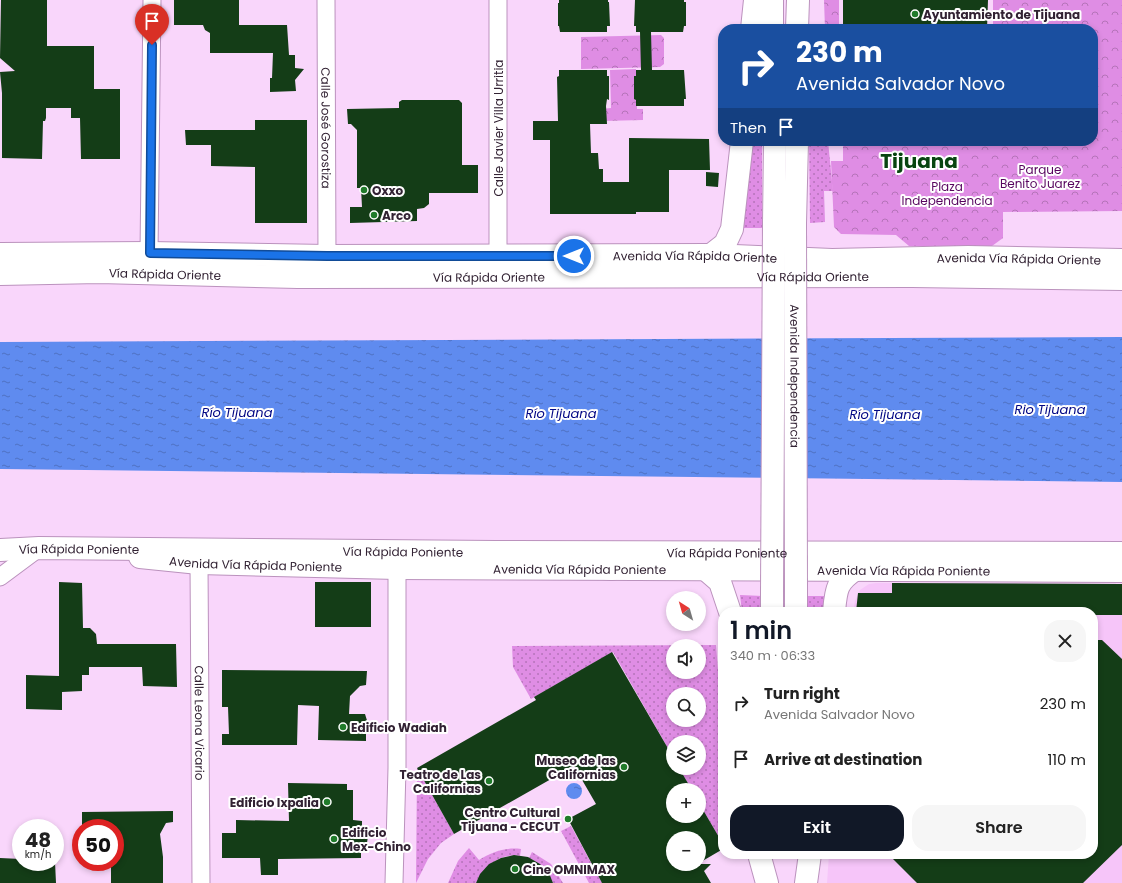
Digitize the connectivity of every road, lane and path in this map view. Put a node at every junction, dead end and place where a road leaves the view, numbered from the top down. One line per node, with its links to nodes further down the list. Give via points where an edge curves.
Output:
1 (152, 0): 15 (street)
2 (326, 0): 19 (street, Calle José Gorostiza)
3 (498, 0): 20 (street, Calle Javier Villa Urritia)
4 (755, 0): 7 (main road)
5 (772, 0): 8 (main road)
6 (798, 0): 9 (main road)
7 (753, 24)
8 (772, 24)
9 (797, 24)
10 (741, 146): 18 (main road, via 732,229 725,244)
11 (776, 146): 13 (main road, Avenida Independencia)
12 (796, 146): 13 (main road, Avenida Independencia)
13 (784, 223): 43 (main road, Avenida Independencia, bridge); 45 (main road, Avenida Independencia, bridge)
14 (0, 241): 16 (street)
15 (150, 253): 17 (main road, Avenida Vía Rápida Oriente); 23 (main road, Avenida Vía Rápida Oriente)
16 (9, 254): 17 (main road, Vía Rápida Oriente)
17 (100, 254)
18 (711, 255): 21 (main road, Avenida Vía Rápida Oriente); 22 (main road, Avenida Vía Rápida Oriente, via 832,260 976,257)
19 (327, 256): 20 (main road, Avenida Vía Rápida Oriente); 23 (main road, Avenida Vía Rápida Oriente)
20 (498, 256): 21 (main road, Avenida Vía Rápida Oriente)
21 (634, 256): 25 (main road)
22 (1122, 260)
23 (179, 265): 24 (main road, Vía Rápida Oriente, via 99,272); 25 (main road, Vía Rápida Oriente, via 298,277); 27 (main road)
24 (0, 274)
25 (525, 276): 26 (main road, Vía Rápida Oriente)
26 (1122, 279)
27 (0, 281)
28 (0, 544): 29 (main road)
29 (39, 548): 30 (main road, Vía Rápida Poniente); 31 (main road, Vía Rápida Poniente); 35 (main road, Avenida Vía Rápida Poniente); 42 (street)
30 (0, 550)
31 (495, 552): 32 (main road, Vía Rápida Poniente); 37 (main road)
32 (806, 553): 33 (main road, Avenida Vía Rápida Poniente)
33 (1122, 553)
34 (1122, 559): 40 (main road)
35 (199, 563): 36 (main road, Avenida Vía Rápida Poniente); 51 (street, Calle Leona Vicario)
36 (397, 568): 37 (main road, Avenida Vía Rápida Poniente); 52 (street)
37 (612, 569): 38 (main road, Avenida Vía Rápida Poniente)
38 (705, 569): 39 (main road, Avenida Vía Rápida Poniente); 44 (main road, via 720,582)
39 (856, 569): 40 (main road, Avenida Vía Rápida Poniente); 46 (main road, via 844,576 838,585)
40 (1025, 570): 41 (main road, Avenida Vía Rápida Poniente)
41 (1122, 571)
42 (0, 577)
43 (772, 602)
44 (728, 607)
45 (796, 607)
46 (835, 607)
47 (760, 859): 53 (main road)
48 (774, 859): 54 (main road)
49 (797, 859): 55 (main road)
50 (809, 859): 56 (main road)
51 (200, 883)
52 (394, 883)
53 (767, 883)
54 (774, 883)
55 (798, 883)
56 (806, 883)

